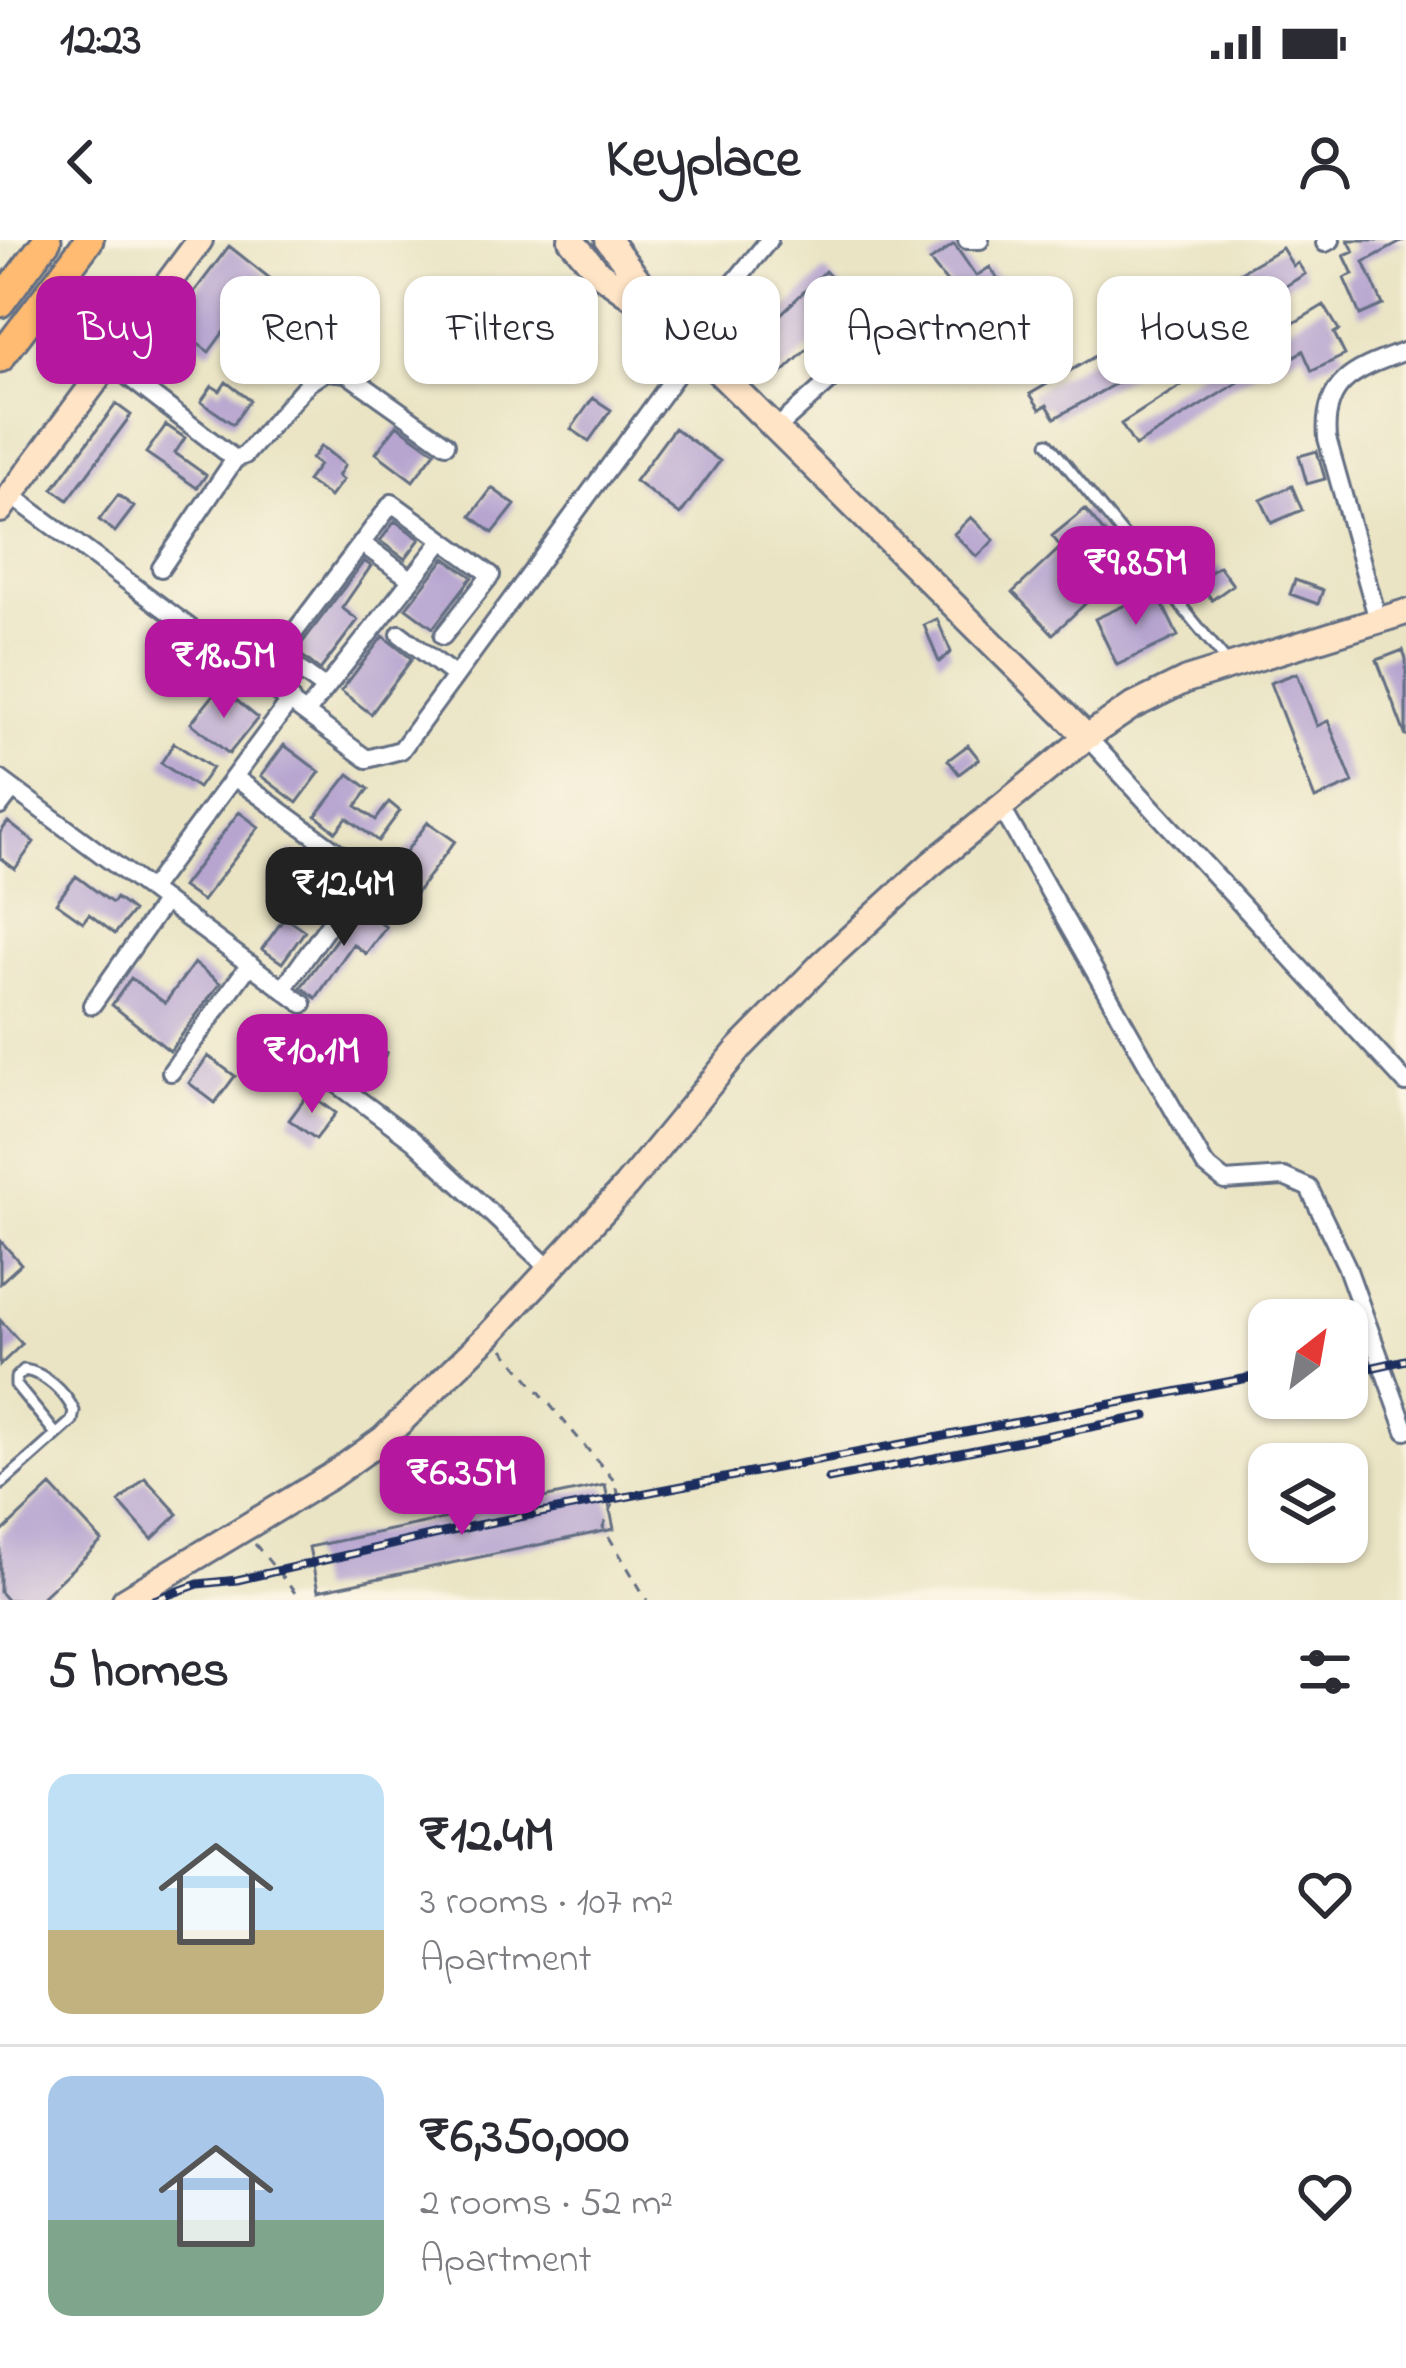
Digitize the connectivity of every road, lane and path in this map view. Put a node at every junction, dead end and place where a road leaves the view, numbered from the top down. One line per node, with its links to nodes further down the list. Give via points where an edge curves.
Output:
1 (47, 240): 13 (main road)
2 (89, 240): 15 (main road)
3 (200, 240): 9 (street)
4 (571, 240): 12 (street)
5 (608, 240): 10 (street)
6 (770, 240): 11 (street)
7 (967, 240): 8 (street)
8 (980, 240)
9 (173, 276)
10 (636, 276)
11 (738, 276)
12 (622, 290)
13 (0, 303)
14 (1406, 351): 31 (street, via 1347,377 1325,414)
15 (0, 358)
16 (93, 384): 25 (street)
17 (138, 384): 24 (street)
18 (652, 384): 35 (street)
19 (732, 384): 21 (street)
20 (826, 384): 21 (street)
21 (777, 428): 38 (street)
22 (1048, 443): 34 (lane)
23 (446, 444): 24 (street, via 346,373 326,370)
24 (235, 459): 28 (street)
25 (5, 502): 37 (street)
26 (439, 537): 27 (street, via 392,503); 29 (street); 33 (street, via 491,575); 36 (street)
27 (361, 543): 29 (street); 36 (street, via 278,654)
28 (161, 568)
29 (404, 574): 36 (street)
30 (1406, 612): 31 (street)
31 (1378, 620): 34 (street)
32 (400, 634): 35 (street)
33 (443, 636)
34 (1231, 666): 38 (street, via 1144,700)
35 (455, 676): 37 (street, via 401,750 367,759)
36 (327, 684): 37 (street)
37 (299, 706): 39 (street)
38 (1087, 736): 42 (street); 52 (street)
39 (234, 777): 43 (street); 44 (street)
40 (7, 784): 41 (street); 44 (street)
41 (0, 806)
42 (1000, 807): 53 (street, via 824,962 738,1050); 55 (street, via 1205,1166 1225,1181 1284,1177 1309,1188)
43 (365, 874): 45 (street); 47 (street)
44 (158, 896): 46 (street); 49 (street)
45 (402, 899)
46 (250, 964): 47 (street); 51 (street)
47 (283, 989): 48 (street)
48 (303, 1004)
49 (92, 1005)
50 (304, 1060): 53 (street, via 413,1140)
51 (171, 1072)
52 (1406, 1083)
53 (550, 1269): 54 (street)
54 (490, 1334): 58 (street, via 383,1438); 61 (path, via 616,1484 603,1526)
55 (1406, 1431)
56 (56, 1434): 56 (lane, via 72,1421 70,1402 24,1370 16,1385); 57 (lane)
57 (0, 1485)
58 (243, 1528): 59 (street); 60 (path)
59 (125, 1600)
60 (301, 1600)
61 (647, 1600)

